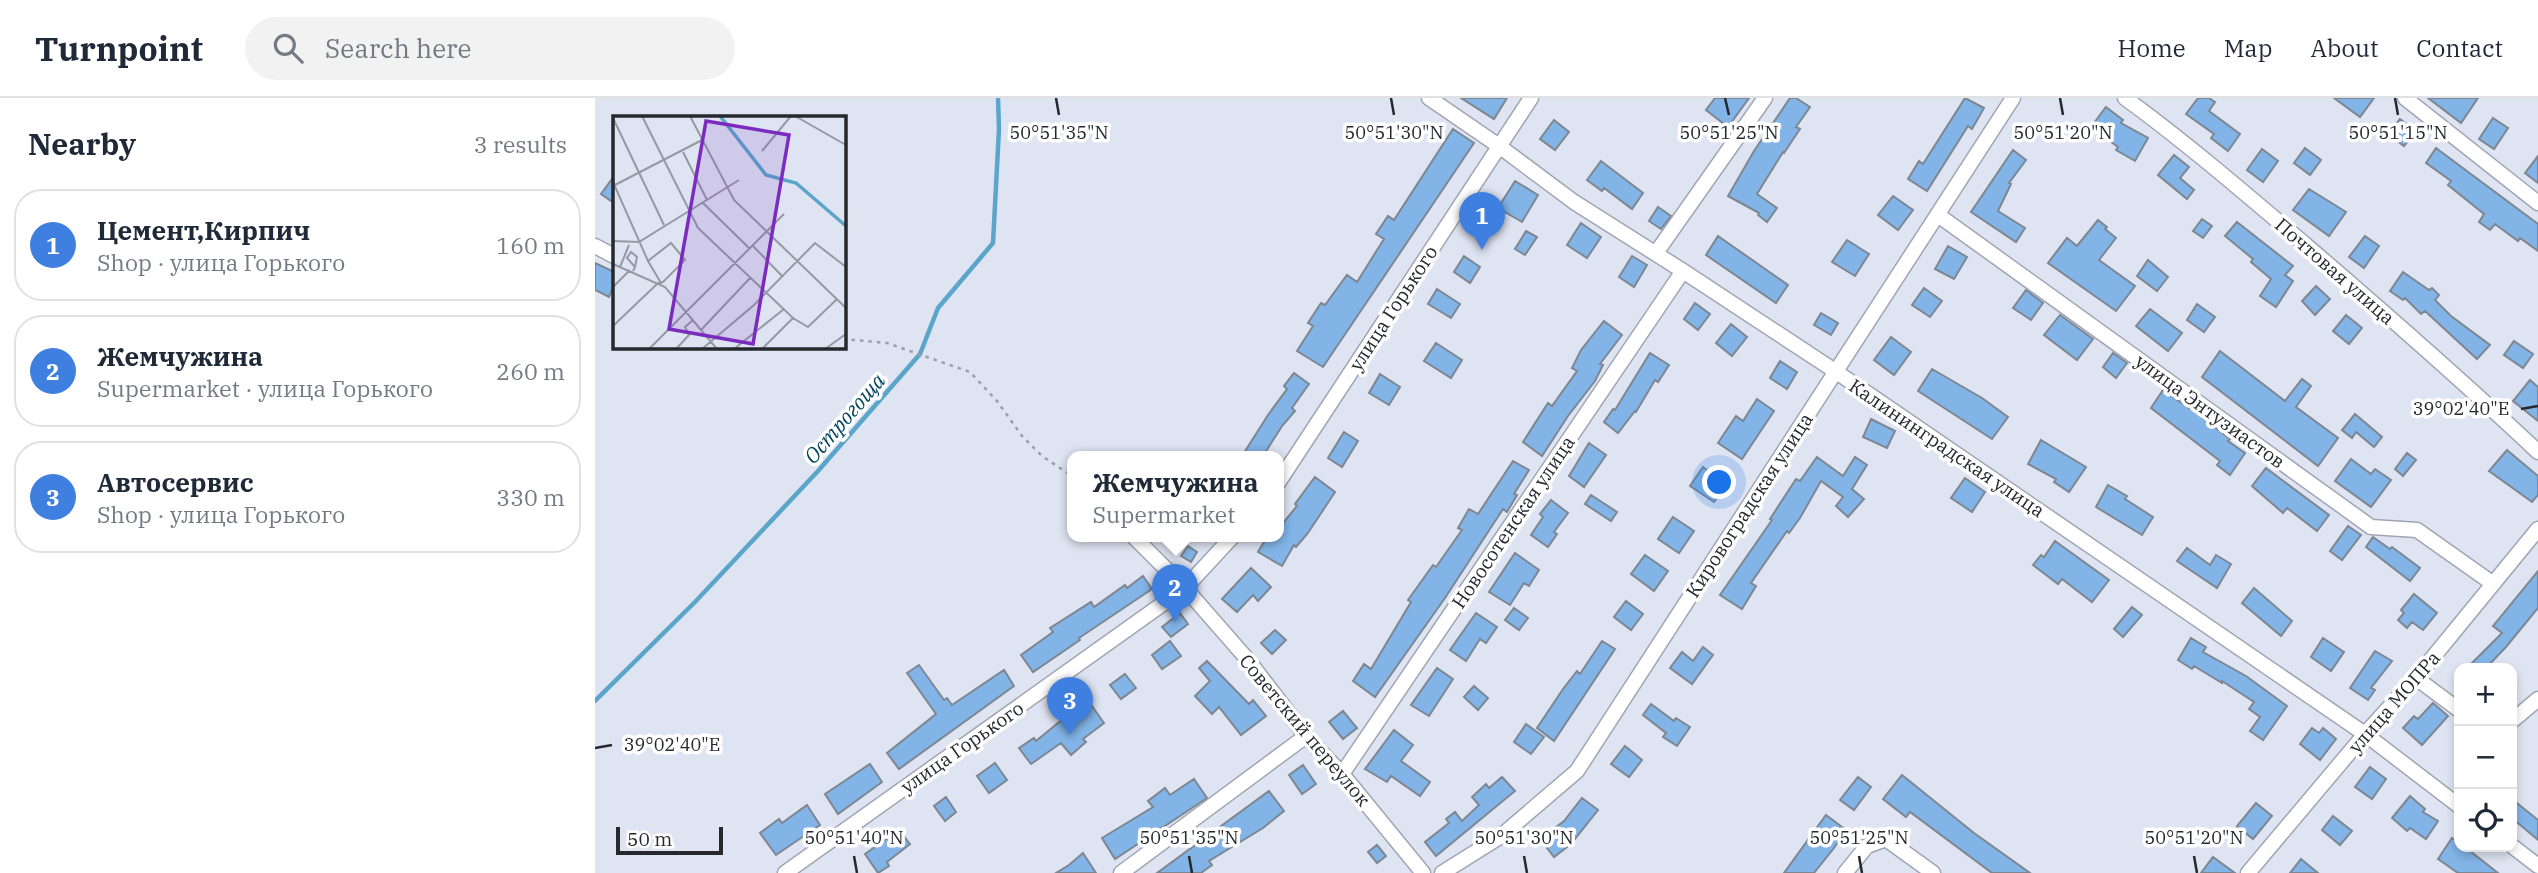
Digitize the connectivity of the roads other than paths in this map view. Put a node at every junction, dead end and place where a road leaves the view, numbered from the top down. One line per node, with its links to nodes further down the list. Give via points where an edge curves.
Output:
1 (1429, 98): 7 (street, Калининградская улица)
2 (1531, 98): 7 (street, улица Горького)
3 (1765, 98): 11 (street)
4 (2013, 98): 9 (street, Кировоградская улица)
5 (2125, 98): 15 (street, Почтовая улица, via 2186,143 2295,236 2449,368)
6 (2405, 98): 8 (street)
7 (1499, 146): 11 (street, Калининградская улица, via 1574,202); 16 (street, улица Горького)
8 (2538, 203)
9 (1938, 215): 14 (street, Кировоградская улица); 20 (street, улица Энтузиастов, via 2371,527 2417,530)
10 (595, 246): 12 (street)
11 (1656, 253): 13 (street, Калининградская улица)
12 (613, 255)
13 (1683, 271): 14 (street, Калининградская улица); 28 (street, Новосотенская улица)
14 (1836, 371): 26 (street, Калининградская улица); 35 (street, Кировоградская улица, via 1577,771 1501,836)
15 (2538, 452)
16 (1284, 474)
17 (2538, 529): 20 (street, улица МОПРа)
18 (1139, 542): 21 (street, Советский переулок)
19 (1227, 542): 21 (street, улица Горького)
20 (2492, 583): 22 (street, улица МОПРа)
21 (1185, 588): 27 (street, Советский переулок); 32 (street, улица Горького)
22 (2416, 678): 24 (street); 26 (street, улица МОПРа)
23 (2538, 699): 25 (street)
24 (2454, 705)
25 (2517, 717)
26 (2365, 734): 29 (street, Калининградская улица); 38 (street, улица МОПРа)
27 (1306, 736): 28 (street, Советский переулок); 33 (street)
28 (1342, 774): 34 (street, Советский переулок)
29 (2454, 802)
30 (2517, 850): 31 (street)
31 (2538, 866)
32 (785, 873)
33 (1121, 873)
34 (1423, 873)
35 (1442, 873)
36 (1845, 873): 37 (street, via 1867,846 1886,839)
37 (1933, 873)
38 (2249, 873)

